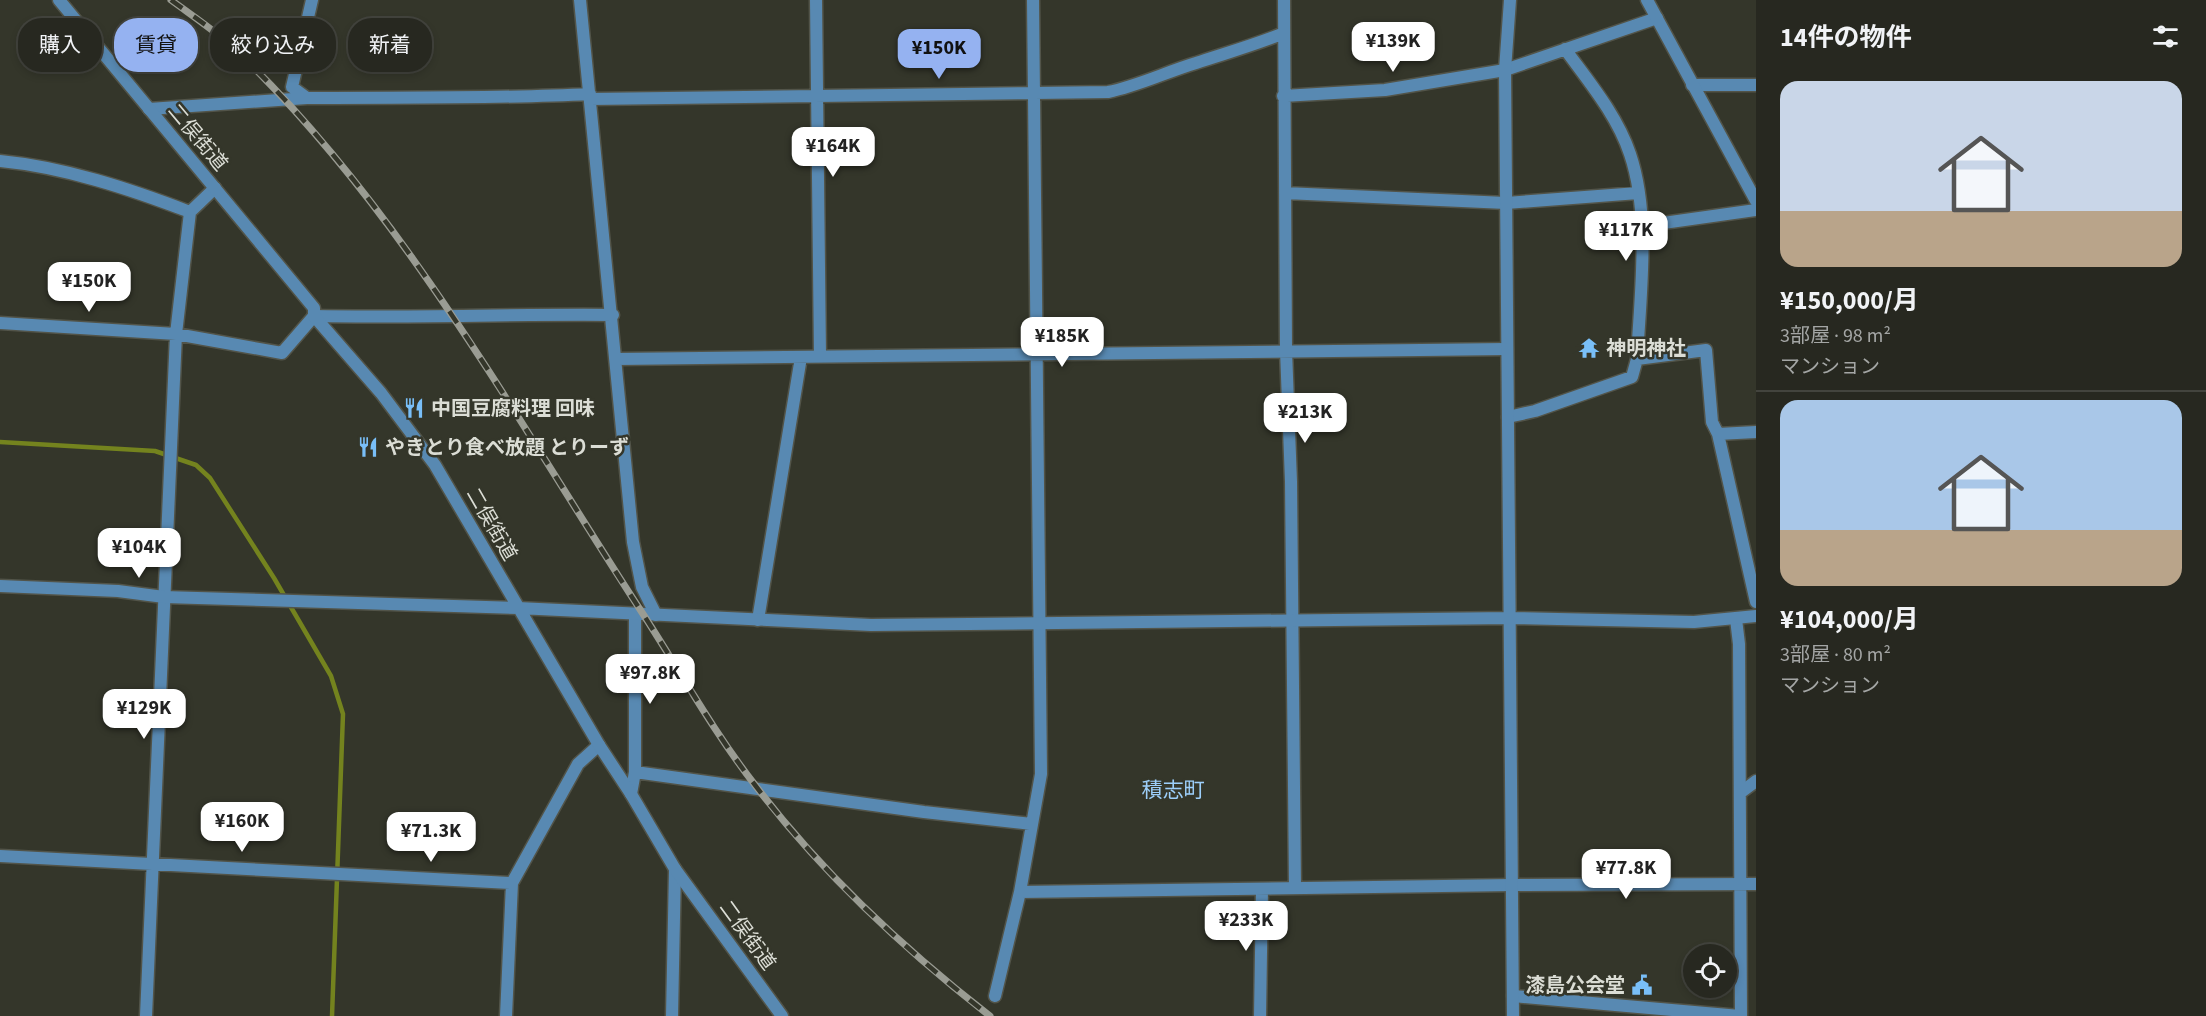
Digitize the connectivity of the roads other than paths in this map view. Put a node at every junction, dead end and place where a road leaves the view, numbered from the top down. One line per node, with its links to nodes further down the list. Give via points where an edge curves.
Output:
1 (59, 0): 20 (street, 二俣街道)
2 (312, 0): 19 (street, via 292,87)
3 (580, 0): 18 (street)
4 (816, 0): 16 (street)
5 (1033, 0): 15 (street)
6 (1284, 0): 10 (street)
7 (1510, 0): 12 (street)
8 (1647, 0): 9 (street)
9 (1657, 18): 11 (street); 13 (street)
10 (1284, 33): 15 (street, via 1126,89); 17 (street)
11 (1565, 49): 12 (street); 24 (street, via 1612,117 1630,154)
12 (1505, 70): 17 (street, via 1385,90); 26 (street)
13 (1692, 85): 14 (street); 25 (street)
14 (1756, 85)
15 (1034, 93): 16 (street); 36 (street)
16 (817, 96): 18 (street); 37 (street)
17 (1283, 96): 23 (street)
18 (590, 97): 19 (street); 30 (street)
19 (307, 98): 20 (street)
20 (149, 109): 22 (street, 二俣街道)
21 (0, 161): 28 (street, via 126,189)
22 (215, 188): 28 (street); 31 (street, 二俣街道, via 314,308)
23 (1285, 193): 26 (street); 35 (street)
24 (1638, 193): 26 (street); 29 (street)
25 (1756, 201)
26 (1506, 203): 34 (street)
27 (1756, 210): 29 (street)
28 (190, 212): 33 (street)
29 (1642, 226): 40 (street)
30 (613, 315): 31 (street); 39 (street)
31 (314, 316): 33 (street, via 282,353); 47 (street, 二俣街道, via 381,393 435,465)
32 (0, 323): 33 (street)
33 (176, 334): 45 (street)
34 (1507, 349): 35 (street); 41 (street)
35 (1286, 350): 36 (street); 54 (street)
36 (1037, 353): 37 (street); 55 (street)
37 (820, 356): 38 (street)
38 (801, 357): 39 (street); 53 (street)
39 (617, 359): 49 (street, via 633,542 642,587)
40 (1637, 359): 41 (street, via 1632,377); 43 (street, via 1706,350 1712,422)
41 (1508, 417): 51 (street)
42 (1756, 432): 43 (street)
43 (1718, 434): 46 (street)
44 (0, 586): 45 (street)
45 (164, 597): 47 (street); 63 (street)
46 (1756, 602)
47 (518, 608): 48 (street); 56 (street, 二俣街道)
48 (634, 614): 49 (street); 57 (street)
49 (656, 615): 53 (street)
50 (1756, 616): 52 (street)
51 (1510, 618): 52 (street, via 1694,622); 54 (street); 68 (street)
52 (1736, 619): 59 (street)
53 (758, 620): 55 (street, via 871,625)
54 (1293, 621): 55 (street); 69 (street)
55 (1040, 622): 61 (street, via 1041,774)
56 (598, 745): 60 (street, 二俣街道); 65 (street, via 578,764)
57 (635, 772): 60 (street); 61 (street)
58 (1756, 781): 59 (street)
59 (1740, 793): 66 (street)
60 (631, 794): 64 (street, 二俣街道)
61 (1032, 824): 71 (street)
62 (0, 856): 63 (street)
63 (154, 864): 65 (street); 74 (street)
64 (675, 869): 76 (street); 77 (street, 二俣街道)
65 (512, 883): 75 (street)
66 (1740, 884): 67 (street); 68 (street); 80 (street)
67 (1756, 884)
68 (1512, 885): 69 (street); 73 (street)
69 (1295, 888): 70 (street)
70 (1262, 889): 71 (street); 78 (street)
71 (1020, 892): 72 (street)
72 (995, 996)
73 (1514, 996): 79 (street); 80 (street)
74 (146, 1016)
75 (506, 1016)
76 (672, 1016)
77 (782, 1016)
78 (1260, 1016)
79 (1513, 1016)
80 (1740, 1016)

